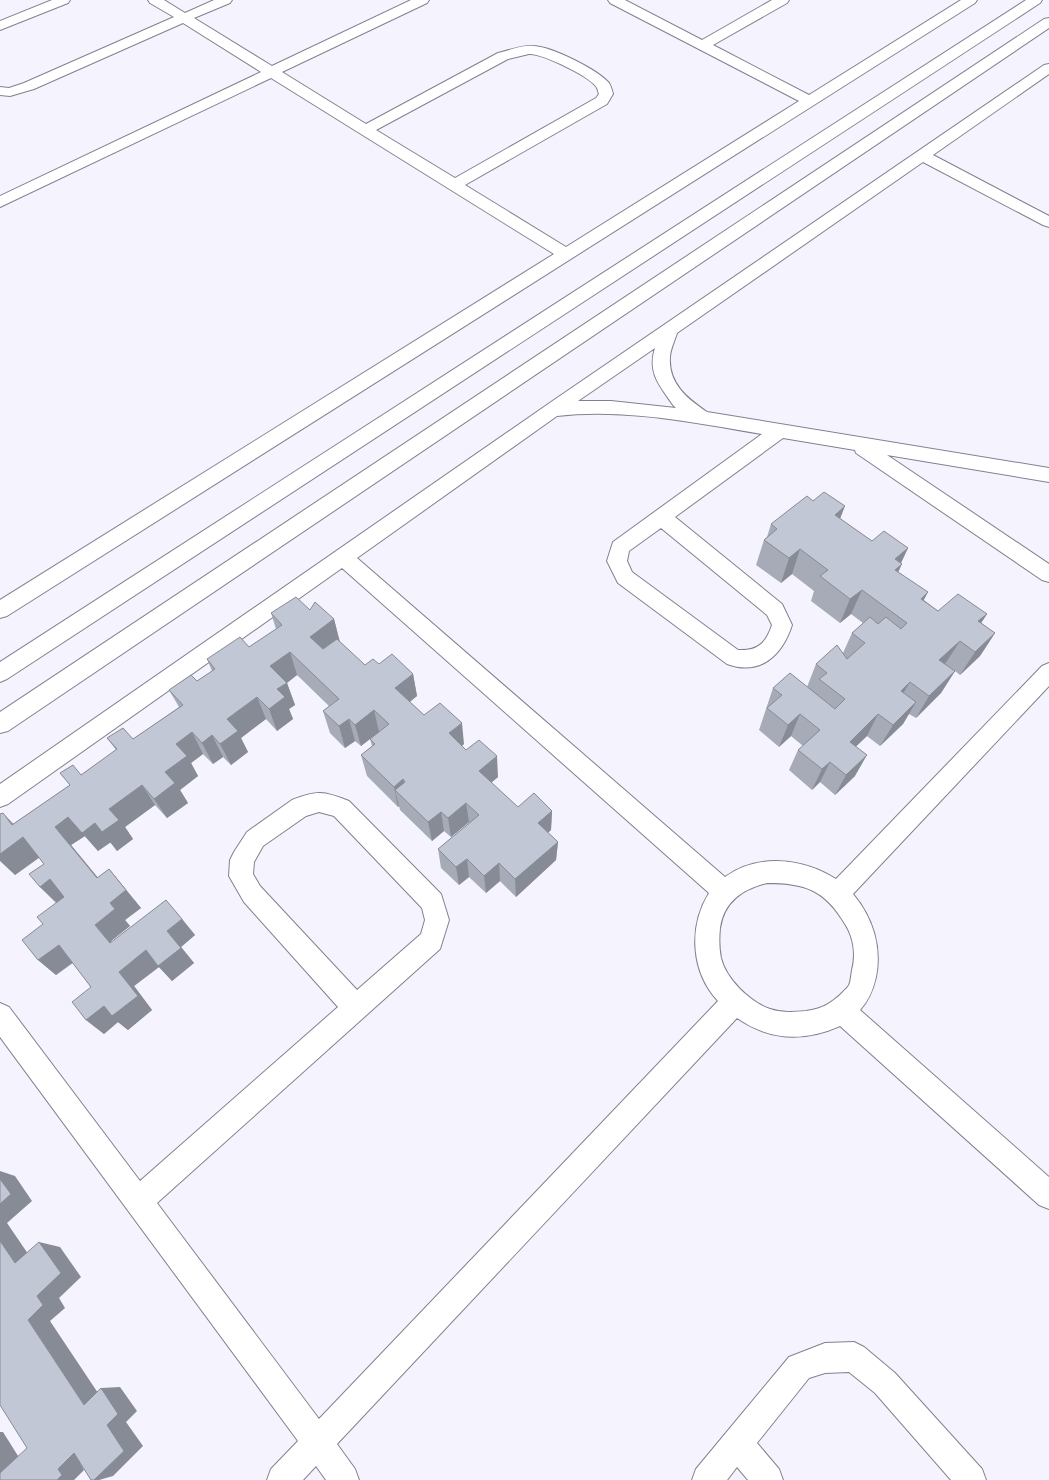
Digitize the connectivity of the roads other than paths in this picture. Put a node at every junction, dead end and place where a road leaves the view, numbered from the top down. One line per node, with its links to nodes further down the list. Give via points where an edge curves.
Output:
1 (63, 0): 11 (street)
2 (155, 0): 9 (street)
3 (225, 0): 9 (street)
4 (422, 0): 14 (street)
5 (615, 0): 12 (street)
6 (782, 0): 12 (street)
7 (970, 0): 16 (street)
8 (1034, 0): 34 (street)
9 (183, 19): 14 (street); 15 (street, via 29,86 10,92)
10 (1049, 22): 35 (street)
11 (0, 26)
12 (703, 45): 16 (street)
13 (1049, 68): 18 (street)
14 (273, 73): 17 (street); 20 (street)
15 (0, 91)
16 (810, 100): 22 (street)
17 (365, 130): 19 (street); 19 (street, via 503,56 520,51 547,51 603,85 606,94 602,101)
18 (922, 155): 21 (street); 23 (street)
19 (454, 185): 22 (street)
20 (0, 202)
21 (1049, 222)
22 (566, 254): 32 (street)
23 (669, 330): 24 (street); 25 (street, via 661,358 663,376 679,401)
24 (552, 410): 25 (street, via 613,407); 30 (street)
25 (702, 418): 26 (street)
26 (780, 431): 27 (street); 29 (street)
27 (856, 444): 28 (street); 31 (street)
28 (1049, 475)
29 (661, 518): 29 (street, via 620,548 617,561 625,577 734,658 753,659 769,649 782,625 775,610)
30 (343, 557): 36 (street); 37 (street)
31 (1049, 574)
32 (0, 610)
33 (1049, 672): 38 (street)
34 (0, 673)
35 (0, 724)
36 (0, 797)
37 (725, 892): 38 (street, via 744,878 767,872 791,872 816,880); 39 (street, via 712,910 706,933 708,958 718,981)
38 (837, 894): 41 (street, via 855,916 866,941 867,967 859,992)
39 (735, 1002): 41 (street, via 760,1018 789,1025 817,1023); 45 (street)
40 (356, 1008): 40 (street, via 430,941 437,920 433,902 342,808 319,802 300,807 255,839 242,860 241,876 252,894); 44 (street)
41 (842, 1011): 43 (street)
42 (0, 1016): 44 (street)
43 (1049, 1195)
44 (138, 1200): 45 (street)
45 (318, 1442): 47 (street); 48 (street)
46 (737, 1443): 49 (street); 50 (street); 51 (street, via 799,1367 825,1358 854,1357 885,1383)
47 (282, 1480)
48 (344, 1480)
49 (707, 1480)
50 (768, 1480)
51 (971, 1480)

